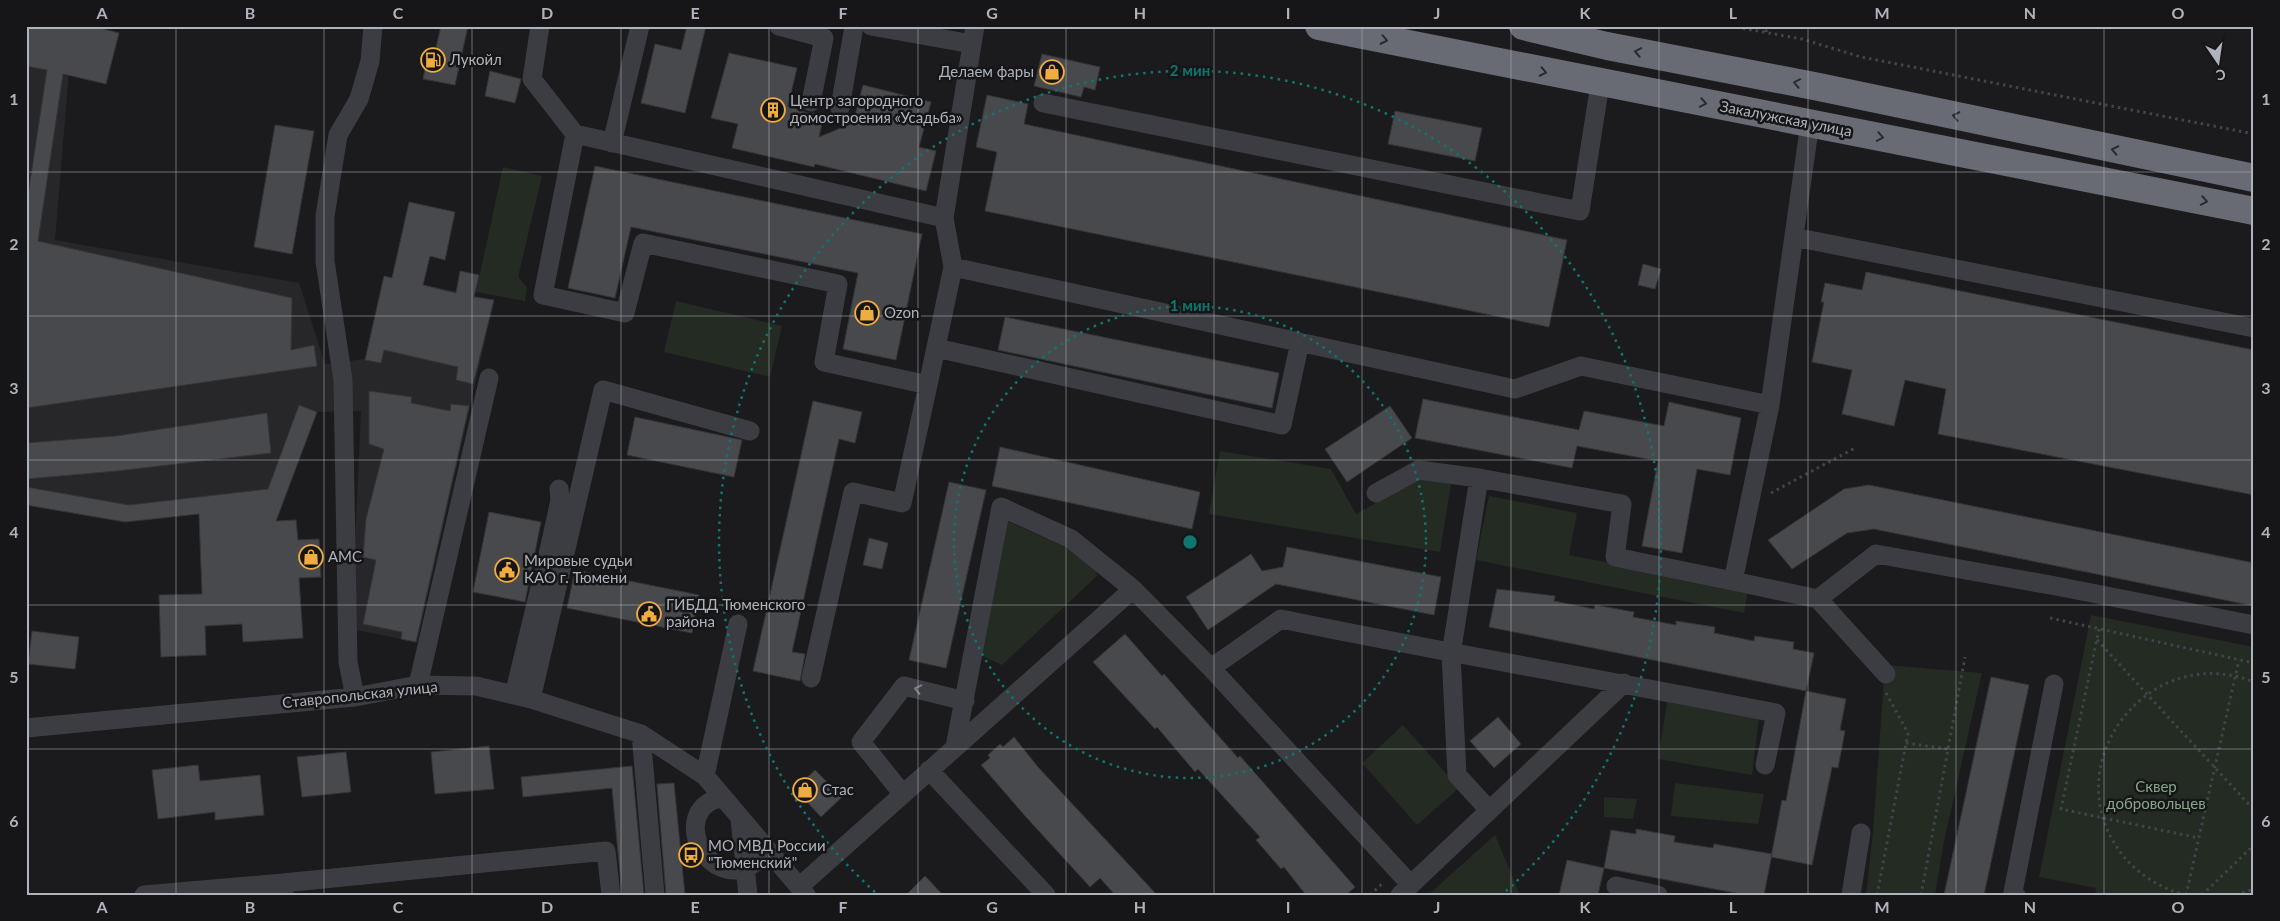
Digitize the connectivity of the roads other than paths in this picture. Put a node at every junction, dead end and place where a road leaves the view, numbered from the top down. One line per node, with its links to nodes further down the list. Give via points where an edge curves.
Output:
1 (373, 26): 46 (street, via 370,61 359,99 338,135 325,216 324,261 343,380 348,662)
2 (540, 26): 15 (street, via 532,79)
3 (640, 26): 16 (street)
4 (779, 26): 11 (street, via 824,38)
5 (854, 26): 13 (street)
6 (871, 26): 9 (street)
7 (1319, 26): 10 (highway, Закалужская улица, one-way to 10)
8 (1522, 26): 17 (highway, one-way to 8)
9 (973, 35): 21 (street)
10 (1600, 84): 12 (street, via 1580,211); 14 (highway, Закалужская улица, one-way to 14)
11 (811, 102)
12 (1043, 103)
13 (840, 108)
14 (1810, 123): 20 (highway, Закалужская улица, one-way to 20); 22 (street)
15 (576, 134): 16 (street); 28 (street, via 543,295 625,313 643,243 838,284 824,362)
16 (612, 143): 21 (street)
17 (2163, 160): 18 (highway); 19 (highway)
18 (2254, 170)
19 (2254, 178)
20 (2254, 212)
21 (944, 218): 23 (street)
22 (1794, 237): 24 (street); 29 (street)
23 (953, 267): 25 (street); 26 (street)
24 (2254, 328)
25 (1300, 342): 26 (street, via 1282,426); 29 (street, via 1515,388 1580,366)
26 (936, 348): 28 (street)
27 (489, 378): 45 (street)
28 (928, 385): 41 (street, via 902,503 852,492)
29 (1770, 404): 34 (street)
30 (750, 431): 47 (street, via 603,390)
31 (1480, 478): 33 (street, via 1418,470); 34 (street, via 1622,504 1616,557); 39 (street)
32 (559, 489): 47 (street, via 560,500)
33 (1376, 493)
34 (1733, 581): 36 (street)
35 (1133, 589): 40 (street); 48 (street, via 1071,538 1001,507); 51 (street)
36 (1818, 599): 38 (street, via 1876,554); 42 (street)
37 (738, 624): 54 (street)
38 (2254, 625)
39 (1451, 654): 40 (street, via 1281,619); 43 (street); 57 (street, via 1457,775)
40 (1212, 668): 64 (street)
41 (811, 678)
42 (1885, 681)
43 (1624, 683): 52 (street, via 1776,713); 57 (street)
44 (2054, 684): 73 (street, via 2013,892)
45 (418, 686): 46 (street, Ставропольская улица); 47 (street, Ставропольская улица, via 476,686)
46 (355, 696): 49 (street, Ставропольская улица)
47 (522, 697): 50 (street, Ставропольская улица)
48 (965, 701): 51 (street); 55 (street, one-way to 55, via 904,686 861,742)
49 (26, 728)
50 (641, 734): 54 (street, Ставропольская улица); 68 (street)
51 (955, 747): 53 (street)
52 (1765, 765)
53 (929, 770): 55 (street); 70 (street)
54 (705, 776): 56 (street, Ставропольская улица)
55 (902, 793): 65 (street)
56 (722, 797): 58 (street, Ставропольская улица); 61 (street, via 707,803 699,815 696,830 701,849 707,860 720,869)
57 (1489, 810): 64 (street)
58 (740, 820): 60 (street, Ставропольская улица); 61 (street)
59 (1861, 833): 72 (street)
60 (767, 850): 61 (street); 65 (street, Ставропольская улица)
61 (745, 868): 69 (street)
62 (1616, 886): 71 (street)
63 (283, 889): 66 (street); 67 (street, via 606,851)
64 (1405, 890)
65 (802, 891)
66 (144, 895)
67 (611, 895)
68 (655, 895)
69 (748, 895)
70 (1046, 895)
71 (1658, 895)
72 (1851, 895)
73 (2016, 895)

